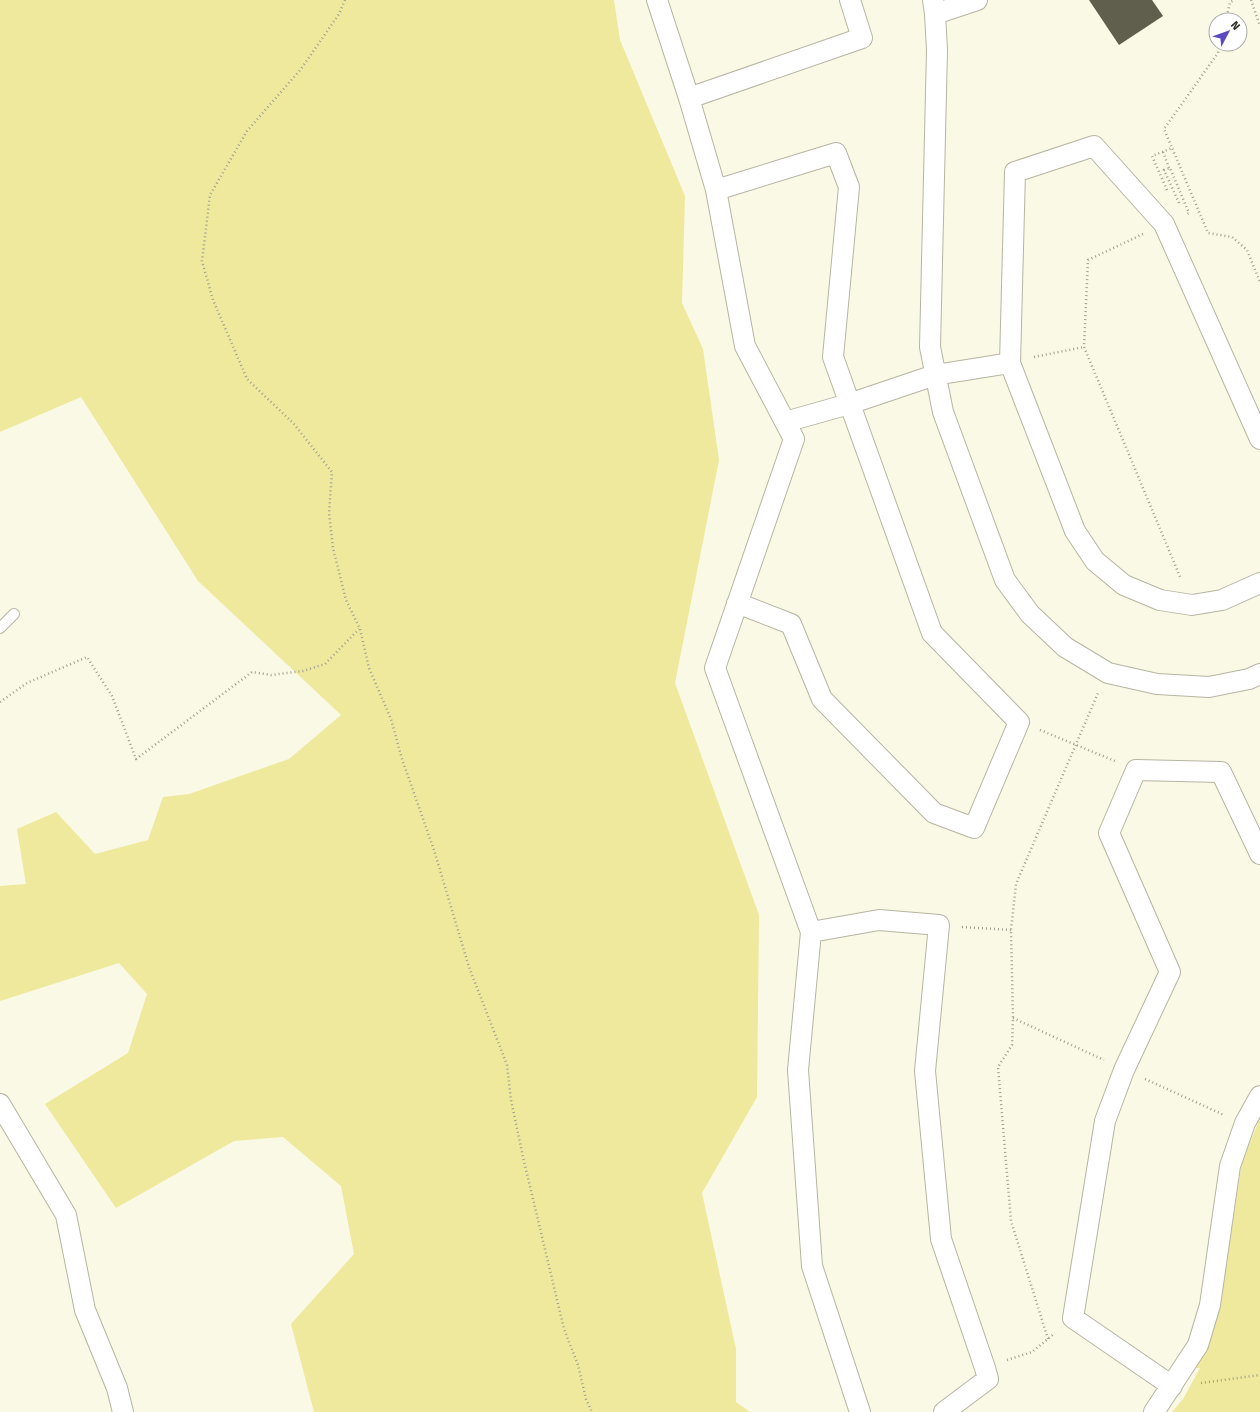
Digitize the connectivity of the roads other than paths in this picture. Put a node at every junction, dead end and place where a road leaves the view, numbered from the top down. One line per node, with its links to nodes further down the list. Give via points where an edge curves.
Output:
1 (658, 0): 5 (street)
2 (850, 0): 5 (street, via 862,38)
3 (977, 0): 4 (street)
4 (934, 7): 8 (street, via 937,50 930,347)
5 (689, 98): 6 (street)
6 (716, 190): 9 (street, via 836,153 849,187 833,357); 10 (street, via 745,346)
7 (1010, 363): 8 (street); 11 (street, via 1015,172 1094,146 1164,224); 12 (street, via 1075,531 1095,561 1124,585 1160,600 1192,605 1222,600)
8 (935, 375): 9 (street); 16 (street, via 943,412 1005,580 1030,614 1064,647 1108,673 1157,684 1209,687 1249,679)
9 (849, 404): 10 (street); 13 (street, via 932,633 1019,722 974,828 934,813 822,699 791,624)
10 (785, 422): 13 (street, via 794,439)
11 (1260, 439)
12 (1260, 583)
13 (736, 603): 18 (street, via 715,668)
14 (14, 614): 15 (lane)
15 (0, 628)
16 (1260, 674)
17 (1260, 854): 21 (street, via 1221,772 1136,770 1109,833 1170,972 1117,1066 1105,1121 1073,1318)
18 (811, 932): 23 (street, via 798,1070 812,1266); 24 (street, via 879,920 939,925 926,1071 941,1239 988,1379)
19 (1260, 1096): 21 (street, via 1245,1124 1230,1166 1210,1305 1198,1345)
20 (0, 1104): 22 (street, via 66,1215 85,1310 117,1388)
21 (1172, 1386): 25 (street)
22 (123, 1412)
23 (860, 1412)
24 (944, 1412)
25 (1154, 1412)

